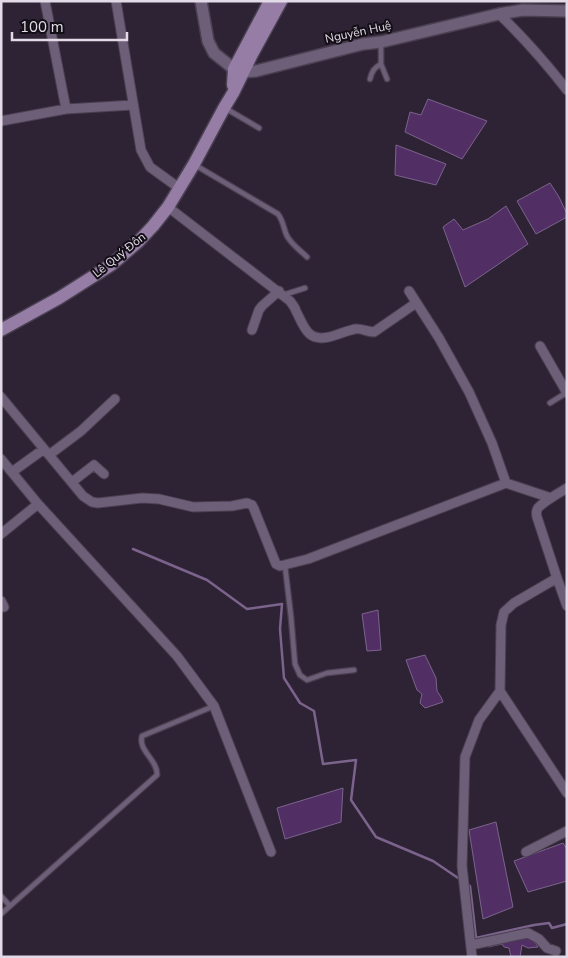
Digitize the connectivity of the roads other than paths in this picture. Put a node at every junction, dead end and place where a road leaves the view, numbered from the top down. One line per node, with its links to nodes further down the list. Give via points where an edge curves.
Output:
1 (44, 1): 16 (street)
2 (116, 1): 14 (street)
3 (202, 1): 10 (street, via 208,41 214,54)
4 (270, 1): 10 (main road, Lê Quý Đôn)
5 (282, 1): 10 (main road, Lê Quý Đôn)
6 (567, 11): 7 (street, Nguyễn Huệ, via 523,10)
7 (499, 14): 8 (street, Nguyễn Huệ); 13 (street, via 521,34)
8 (381, 42): 9 (lane); 10 (street, Nguyễn Huệ, via 256,71)
9 (381, 64): 11 (lane, via 375,67); 12 (lane)
10 (238, 70): 15 (main road, Lê Quý Đôn, via 233,93)
11 (370, 79)
12 (387, 79)
13 (567, 90)
14 (133, 106): 16 (street); 20 (street, via 141,150 150,167)
15 (224, 108): 18 (lane); 19 (main road, Lê Quý Đôn)
16 (66, 110): 17 (street)
17 (1, 121)
18 (259, 128)
19 (194, 164): 20 (main road, Lê Quý Đôn); 22 (lane, via 278,214 291,242)
20 (179, 188): 21 (main road, Lê Quý Đôn)
21 (168, 207): 25 (street); 27 (main road, Lê Quý Đôn, via 139,241 110,265)
22 (307, 256)
23 (305, 288): 25 (lane)
24 (409, 291): 26 (street)
25 (281, 293): 26 (street, via 290,301 308,333 320,338 357,329 374,332); 28 (street, via 262,306)
26 (416, 303): 39 (street, via 469,392)
27 (1, 330)
28 (252, 330)
29 (540, 346): 30 (street)
30 (567, 393): 33 (lane)
31 (1, 397): 34 (street)
32 (115, 399): 34 (street, via 81,431)
33 (550, 403)
34 (47, 452): 36 (street); 38 (street)
35 (1, 459): 36 (street)
36 (12, 472): 42 (street)
37 (104, 474): 38 (street, via 94,465)
38 (72, 482): 44 (street, via 83,496 98,503 142,498 193,507 247,503 254,509 276,564)
39 (506, 483): 41 (street); 44 (street)
40 (567, 488): 41 (street)
41 (551, 498): 45 (street, via 536,512)
42 (38, 504): 43 (street); 49 (street, via 177,656)
43 (1, 534)
44 (284, 566): 47 (lane, via 295,664 300,675 307,680 327,673)
45 (557, 578): 46 (street); 48 (street, via 504,612)
46 (567, 606)
47 (354, 670)
48 (500, 691): 50 (street); 57 (street, via 479,720 465,757 462,866)
49 (214, 706): 52 (street); 55 (lane, via 142,736 142,745 155,764 157,775)
50 (567, 794)
51 (567, 831): 53 (street)
52 (271, 852)
53 (526, 852)
54 (1, 896): 55 (lane)
55 (10, 906): 56 (lane)
56 (1, 914)
57 (471, 945): 58 (street, via 528,934); 59 (street)
58 (556, 952)
59 (472, 957)

